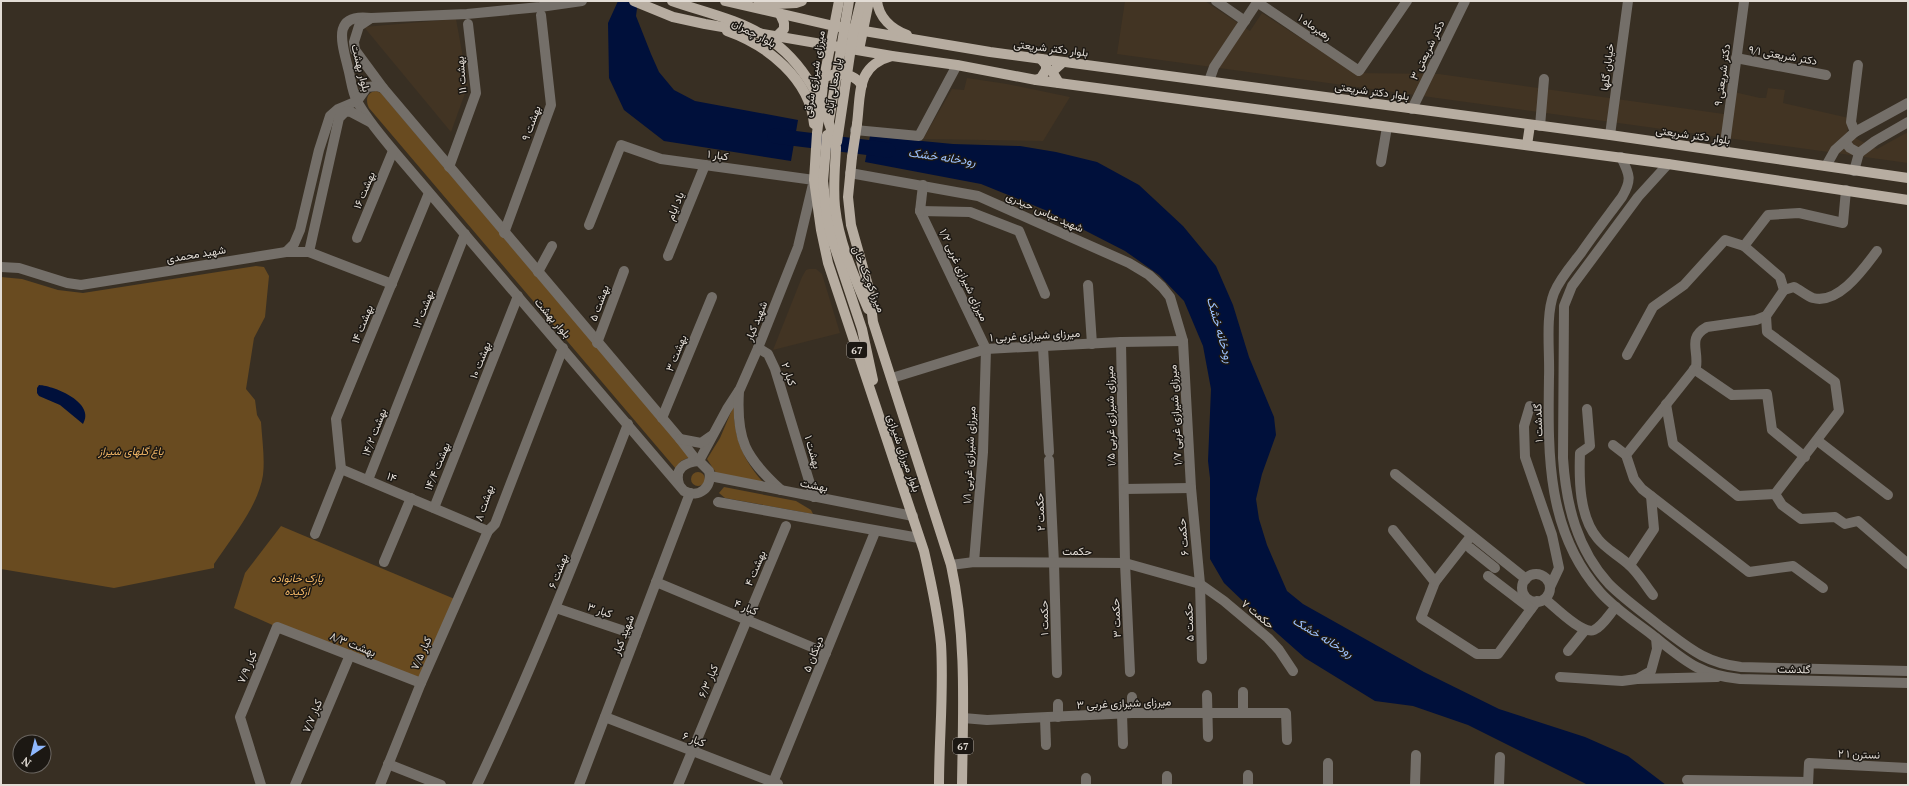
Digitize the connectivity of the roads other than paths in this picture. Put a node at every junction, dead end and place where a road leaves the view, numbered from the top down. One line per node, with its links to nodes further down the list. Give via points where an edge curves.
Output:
1 (582, 1): 20 (street, via 474,13)
2 (672, 1): 57 (main road, پل معالی آباد, bridge, via 754,31 781,48 800,68 817,95 833,133)
3 (725, 1): 17 (main road, بلوار چمران)
4 (802, 1): 17 (main road)
5 (839, 1): 24 (main road, میرزای شیرازی شرقی)
6 (844, 1): 16 (main road, via 844,9 851,12 861,10)
7 (849, 1): 123 (main road, پل معالی آباد, bridge, via 827,135 823,181 832,239 862,330)
8 (877, 1): 27 (main road, via 883,18 897,31)
9 (1216, 1): 21 (street)
10 (1258, 1): 11 (street, ۱ رهبرماه, via 1358,71); 21 (street)
11 (1407, 1)
12 (1465, 1): 46 (street, ۳ دکتر شریعتی)
13 (1628, 1): 54 (street, خیابان گلها)
14 (1744, 2): 31 (street, دکتر شریعتی ۹)
15 (638, 3): 23 (main road, بلوار چمران, via 673,17)
16 (866, 3): 25 (main road); 57 (main road, پل معالی آباد, bridge, via 853,34)
17 (749, 6): 18 (main road, بلوار چمران)
18 (780, 14): 24 (main road, بلوار چمران); 26 (main road, via 784,29)
19 (541, 15): 78 (street, ۹ بهشت, via 551,105)
20 (371, 18): 43 (street, بلوار بهشت, via 359,26 354,37 355,50); 44 (street, بلوار بهشت, via 350,19 341,32)
21 (1245, 21): 40 (street, via 1214,67)
22 (468, 24): 66 (street, ۱۱ بهشت, via 476,93)
23 (705, 24): 26 (main road, بلوار چمران); 50 (main road, بلوار چمران, via 736,35 766,50 778,60 808,98)
24 (834, 26): 25 (main road, بلوار دکتر شریعتی); 28 (main road, میرزای شیرازی شرقی)
25 (863, 31): 27 (main road, بلوار دکتر شریعتی); 29 (main road)
26 (778, 35): 28 (main road, بلوار چمران)
27 (914, 38): 32 (main road, بلوار دکتر شریعتی)
28 (830, 45): 29 (main road, بلوار چمران); 37 (main road, میرزای شیرازی شرقی)
29 (859, 50): 30 (main road)
30 (892, 56): 34 (main road); 42 (main road, بلوار میرزای شیرازی, via 883,58 871,66)
31 (1736, 58): 36 (street, دکتر شریعتی ۹/۱); 59 (street, دکتر شریعتی ۹)
32 (1041, 59): 33 (main road, بلوار دکتر شریعتی); 39 (main road, via 1046,65 1046,70 1041,78)
33 (1063, 62): 40 (main road, بلوار دکتر شریعتی); 41 (main road, via 1053,71)
34 (957, 65): 39 (main road); 51 (street, via 919,136)
35 (1858, 65): 53 (street, via 1851,122)
36 (1826, 75)
37 (824, 78): 42 (main road, via 837,74 850,75); 50 (main road, میرزای شیرازی شرقی)
38 (1544, 79): 49 (street)
39 (1036, 80): 41 (main road)
40 (1209, 80): 46 (main road, بلوار دکتر شریعتی)
41 (1059, 83): 52 (main road)
42 (862, 85): 51 (main road, بلوار میرزای شیرازی)
43 (383, 88): 44 (street, via 367,87); 66 (street, بلوار بهشت)
44 (357, 100): 48 (street, بلوار بهشت); 85 (street, via 330,116 317,157 300,230 294,244)
45 (1908, 103): 53 (street)
46 (1412, 109): 49 (main road, بلوار دکتر شریعتی)
47 (1908, 122): 60 (street)
48 (372, 123): 58 (street, بلوار بهشت); 86 (street, via 346,111 339,118)
49 (1535, 125): 54 (main road, بلوار دکتر شریعتی); 56 (main road)
50 (816, 127): 70 (main road, بلوار میرزای شیرازی / 67)
51 (856, 127): 68 (main road, بلوار میرزای شیرازی, bridge)
52 (1387, 127): 56 (main road); 62 (street)
53 (1855, 132): 55 (street)
54 (1610, 136): 59 (main road, بلوار دکتر شریعتی)
55 (1845, 142): 60 (street); 65 (street, via 1835,150)
56 (1527, 145): 61 (main road)
57 (836, 148): 98 (main road, میرزا کوچک خان, via 835,207 842,244)
58 (394, 151): 73 (street, بلوار بهشت); 80 (street, ۱۶ بهشت)
59 (1724, 151): 65 (main road, بلوار دکتر شریعتی)
60 (1859, 153): 67 (street)
61 (1621, 158): 63 (main road); 77 (street, گلدشت ۱, via 1628,171 1629,184)
62 (1381, 162)
63 (1668, 164): 72 (main road); 81 (street, via 1638,197)
64 (705, 165): 70 (street, ۱ کبار); 76 (street, ۱ کبار, via 661,159 621,145); 87 (street, یاد ایام)
65 (1826, 166): 67 (main road, بلوار دکتر شریعتی)
66 (449, 167): 78 (street, بلوار بهشت)
67 (1854, 171): 69 (main road, بلوار دکتر شریعتی)
68 (850, 173): 71 (street, شهید عباس حیدری); 98 (main road, بلوار میرزای شیرازی / 67, via 848,197 851,225 869,290)
69 (1908, 178)
70 (814, 180): 105 (street, شهید کبار, via 798,247); 123 (main road, بلوار میرزای شیرازی / 67, via 828,263)
71 (923, 185): 75 (street); 100 (street, شهید عباس حیدری, via 978,196 1130,263 1149,275 1170,297)
72 (1846, 190): 74 (main road); 83 (street, via 1843,223 1799,213 1768,215)
73 (429, 192): 79 (street, بلوار بهشت); 91 (street, ۱۴ بهشت)
74 (1908, 200)
75 (920, 211): 94 (street, via 970,212 1019,231); 106 (street, ۱/۲ میرزای شیرازی غربی)
76 (589, 225)
77 (1596, 232): 81 (street); 114 (street, گلدشت ۱, via 1561,279 1554,294 1550,317)
78 (504, 233): 90 (street, بلوار بهشت)
79 (465, 234): 95 (street, بلوار بهشت); 111 (street, ۱۲ بهشت)
80 (357, 238)
81 (1606, 239): 115 (street, via 1572,286 1564,306)
82 (552, 246): 90 (street)
83 (1744, 246): 93 (street, via 1780,277); 107 (street, via 1725,240 1684,285 1653,307)
84 (1877, 251): 93 (street, via 1849,285 1824,299 1812,298 1794,287)
85 (286, 252): 86 (street, شهید محمدی); 88 (street, شهید محمدی, via 81,285 19,268)
86 (309, 252): 91 (street, شهید محمدی)
87 (668, 256)
88 (1, 267)
89 (624, 271): 101 (street, ۵ بهشت)
90 (538, 272): 101 (street, بلوار بهشت)
91 (392, 284): 129 (street, ۱۴ بهشت, via 336,419)
92 (1088, 285): 102 (street)
93 (1784, 290): 97 (street)
94 (1044, 294)
95 (518, 296): 103 (street, بلوار بهشت); 120 (street, ۱۰ بهشت)
96 (712, 297): 118 (street, ۳ بهشت)
97 (1766, 316): 108 (street, via 1701,330 1694,343 1697,360); 124 (street, via 1767,332 1836,382 1839,411)
98 (873, 322): 109 (main road, بلوار میرزای شیرازی / 67)
99 (1121, 342): 100 (street, ۱ میرزای شیرازی غربی); 102 (street, ۱ میرزای شیرازی غربی); 135 (street, ۱/۵ میرزای شیرازی غربی)
100 (1183, 342): 134 (street, ۱/۷ میرزای شیرازی غربی)
101 (598, 343): 118 (street, بلوار بهشت)
102 (1092, 344): 104 (street, ۱ میرزای شیرازی غربی)
103 (560, 345): 119 (street, بلوار بهشت); 148 (street, ۸ بهشت, via 495,524)
104 (1043, 347): 106 (street, ۱ میرزای شیرازی غربی); 156 (street, ۲ حکمت)
105 (758, 348): 110 (street, شهید کبار); 117 (street, ۲ کبار, via 768,354 776,369)
106 (986, 349): 109 (street, ۱ میرزای شیرازی غربی); 155 (street, ۱/۱ میرزای شیرازی غربی)
107 (1627, 355)
108 (1694, 369): 112 (street); 127 (street, via 1732,395 1767,394 1772,430)
109 (892, 378): 159 (main road, بلوار میرزای شیرازی / 67)
110 (740, 389): 121 (street, شهید کبار); 136 (street, via 738,416 746,450 753,462)
111 (403, 392): 132 (street, ۱۴/۲ بهشت)
112 (1666, 404): 126 (street); 138 (street, via 1673,444 1738,496)
113 (1530, 406): 166 (street, via 1524,426 1525,457 1552,535 1559,568)
114 (1549, 407): 115 (street); 170 (street, گلدشت ۱, via 1552,485 1562,530 1586,575 1600,593)
115 (1564, 408): 182 (street, گلدشت, via 1565,484 1574,526 1596,568 1609,584 1691,650 1708,660 1741,667)
116 (1587, 409): 160 (street, via 1590,446 1580,453 1580,461 1582,494 1588,521 1597,538)
117 (789, 414): 140 (street, ۱ بهشت)
118 (662, 418): 122 (street, بلوار بهشت)
119 (628, 424): 133 (street, بلوار بهشت); 171 (street, ۶ بهشت)
120 (463, 434): 144 (street, ۱۴/۴ بهشت)
121 (713, 435): 122 (street, via 701,443); 128 (street, شهید کبار)
122 (680, 439): 128 (street, بلوار بهشت)
123 (887, 439): 145 (main road, بلوار میرزای شیرازی / 67)
124 (1818, 441): 127 (street); 139 (street)
125 (1613, 445): 126 (street)
126 (1626, 455): 141 (street, via 1634,479)
127 (1805, 457): 138 (street)
128 (698, 461): 131 (street, via 706,466); 133 (street, via 682,466 678,476)
129 (341, 468): 132 (street, ۱۴); 150 (street)
130 (1395, 474): 151 (street)
131 (710, 476): 136 (street, بهشت); 137 (street, via 708,486 704,490)
132 (368, 480): 142 (street, ۱۴)
133 (679, 484): 137 (street)
134 (1191, 488): 135 (street); 165 (street, ۶ حکمت)
135 (1124, 489): 157 (street, ۱/۵ میرزای شیرازی غربی)
136 (782, 490): 140 (street, بهشت)
137 (690, 493): 163 (street, شهید کبار)
138 (1775, 494): 158 (street, via 1782,505 1801,519 1835,517 1845,524 1858,522)
139 (1888, 495)
140 (814, 496): 145 (street, بهشت)
141 (1651, 496): 160 (street, via 1654,529); 167 (street, via 1749,572 1793,566)
142 (411, 498): 144 (street, ۱۴); 154 (street)
143 (718, 502): 149 (street)
144 (434, 508): 148 (street, ۱۴)
145 (912, 516): 152 (main road, بلوار میرزای شیرازی / 67)
146 (786, 526): 172 (street, ۴ بهشت)
147 (1393, 530): 164 (street)
148 (488, 531): 191 (street, ۷/۵ کبار)
149 (875, 532): 152 (street); 178 (street, ۵ دینکان)
150 (315, 534)
151 (1471, 536): 161 (street); 164 (street)
152 (919, 538): 224 (main road, بلوار میرزای شیرازی / 67, via 934,595 941,644)
153 (1470, 548): 161 (street)
154 (384, 562)
155 (974, 562): 156 (street, حکمت); 159 (street, حکمت)
156 (1054, 563): 157 (street, حکمت); 186 (street, ۱ حکمت)
157 (1125, 563): 165 (street, حکمت); 185 (street, ۳ حکمت)
158 (1908, 564)
159 (951, 565): 202 (main road, بلوار میرزای شیرازی / 67, via 957,589 963,644)
160 (1630, 565): 168 (street)
161 (1492, 571): 162 (street); 169 (street)
162 (1526, 580): 166 (street, via 1529,576 1538,574 1546,579); 169 (street, via 1523,592 1528,599)
163 (656, 582): 172 (street, ۴ کبار); 175 (street, شهید کبار)
164 (1435, 582): 169 (street, via 1421,618 1477,654 1498,654)
165 (1200, 584): 180 (street, ۵ حکمت); 183 (street, ۷ حکمت, via 1268,638)
166 (1550, 587): 169 (street, via 1550,591)
167 (1823, 588)
168 (1653, 595)
169 (1537, 603): 174 (street)
170 (1616, 607): 174 (street, via 1594,630); 176 (street, گلدشت ۱)
171 (556, 608): 175 (street, ۳ کبار); 221 (street, ۶ بهشت)
172 (746, 620): 178 (street, ۴ کبار); 208 (street, ۶/۳ کبار)
173 (277, 627): 179 (street, بهشت ۸/۳); 218 (street, ۷/۹ کبار, via 240,716)
174 (1585, 630): 177 (street)
175 (636, 635): 200 (street, شهید کبار)
176 (1656, 638): 181 (street, گلدشت ۱); 189 (street, via 1657,649 1651,671)
177 (1568, 651)
178 (826, 653): 217 (street, ۵ دینکان)
179 (350, 656): 191 (street, بهشت ۸/۳); 219 (street, ۷/۷ کبار)
180 (1202, 659)
181 (1684, 660): 188 (street, گلدشت, via 1702,671)
182 (1865, 670): 184 (street, گلدشت); 190 (street)
183 (1293, 671)
184 (1908, 671)
185 (1130, 672)
186 (1057, 673)
187 (1560, 677): 189 (street, via 1622,681)
188 (1720, 677): 189 (street); 190 (street, گلدشت)
189 (1635, 679)
190 (1865, 682): 192 (street, گلدشت)
191 (421, 683): 212 (street, ۷/۵ کبار)
192 (1908, 683)
193 (1243, 692): 198 (street)
194 (1207, 695): 197 (street)
195 (1132, 697): 199 (street)
196 (1058, 704): 201 (street)
197 (1207, 713): 198 (street, ۳ میرزای شیرازی غربی); 199 (street, ۳ میرزای شیرازی غربی); 204 (street)
198 (1243, 713): 205 (street, ۳ میرزای شیرازی غربی, via 1286,713)
199 (1127, 714): 201 (street, ۳ میرزای شیرازی غربی); 206 (street)
200 (605, 717): 208 (street, ۶ کبار); 222 (street, شهید کبار)
201 (1058, 717): 203 (street, ۳ میرزای شیرازی غربی)
202 (963, 718): 203 (street, ۳ میرزای شیرازی غربی); 225 (main road, بلوار میرزای شیرازی / 67)
203 (1045, 718): 207 (street)
204 (1208, 737)
205 (1287, 740)
206 (1123, 744)
207 (1046, 745)
208 (691, 750): 217 (street, ۶ کبار); 223 (street, ۶/۳ کبار)
209 (1416, 755): 227 (street)
210 (1500, 757): 228 (street)
211 (1328, 763): 226 (street)
212 (388, 764): 216 (street); 220 (street, ۷/۵ کبار)
213 (1908, 768): 215 (street, ۲ نسترن ۱, via 1809,763)
214 (1687, 780): 215 (street)
215 (1808, 783)
216 (437, 784)
217 (775, 784)
218 (261, 785)
219 (295, 785)
220 (380, 785)
221 (478, 785)
222 (579, 785)
223 (678, 785)
224 (938, 785)
225 (962, 785)
226 (1328, 785)
227 (1415, 785)
228 (1500, 785)

